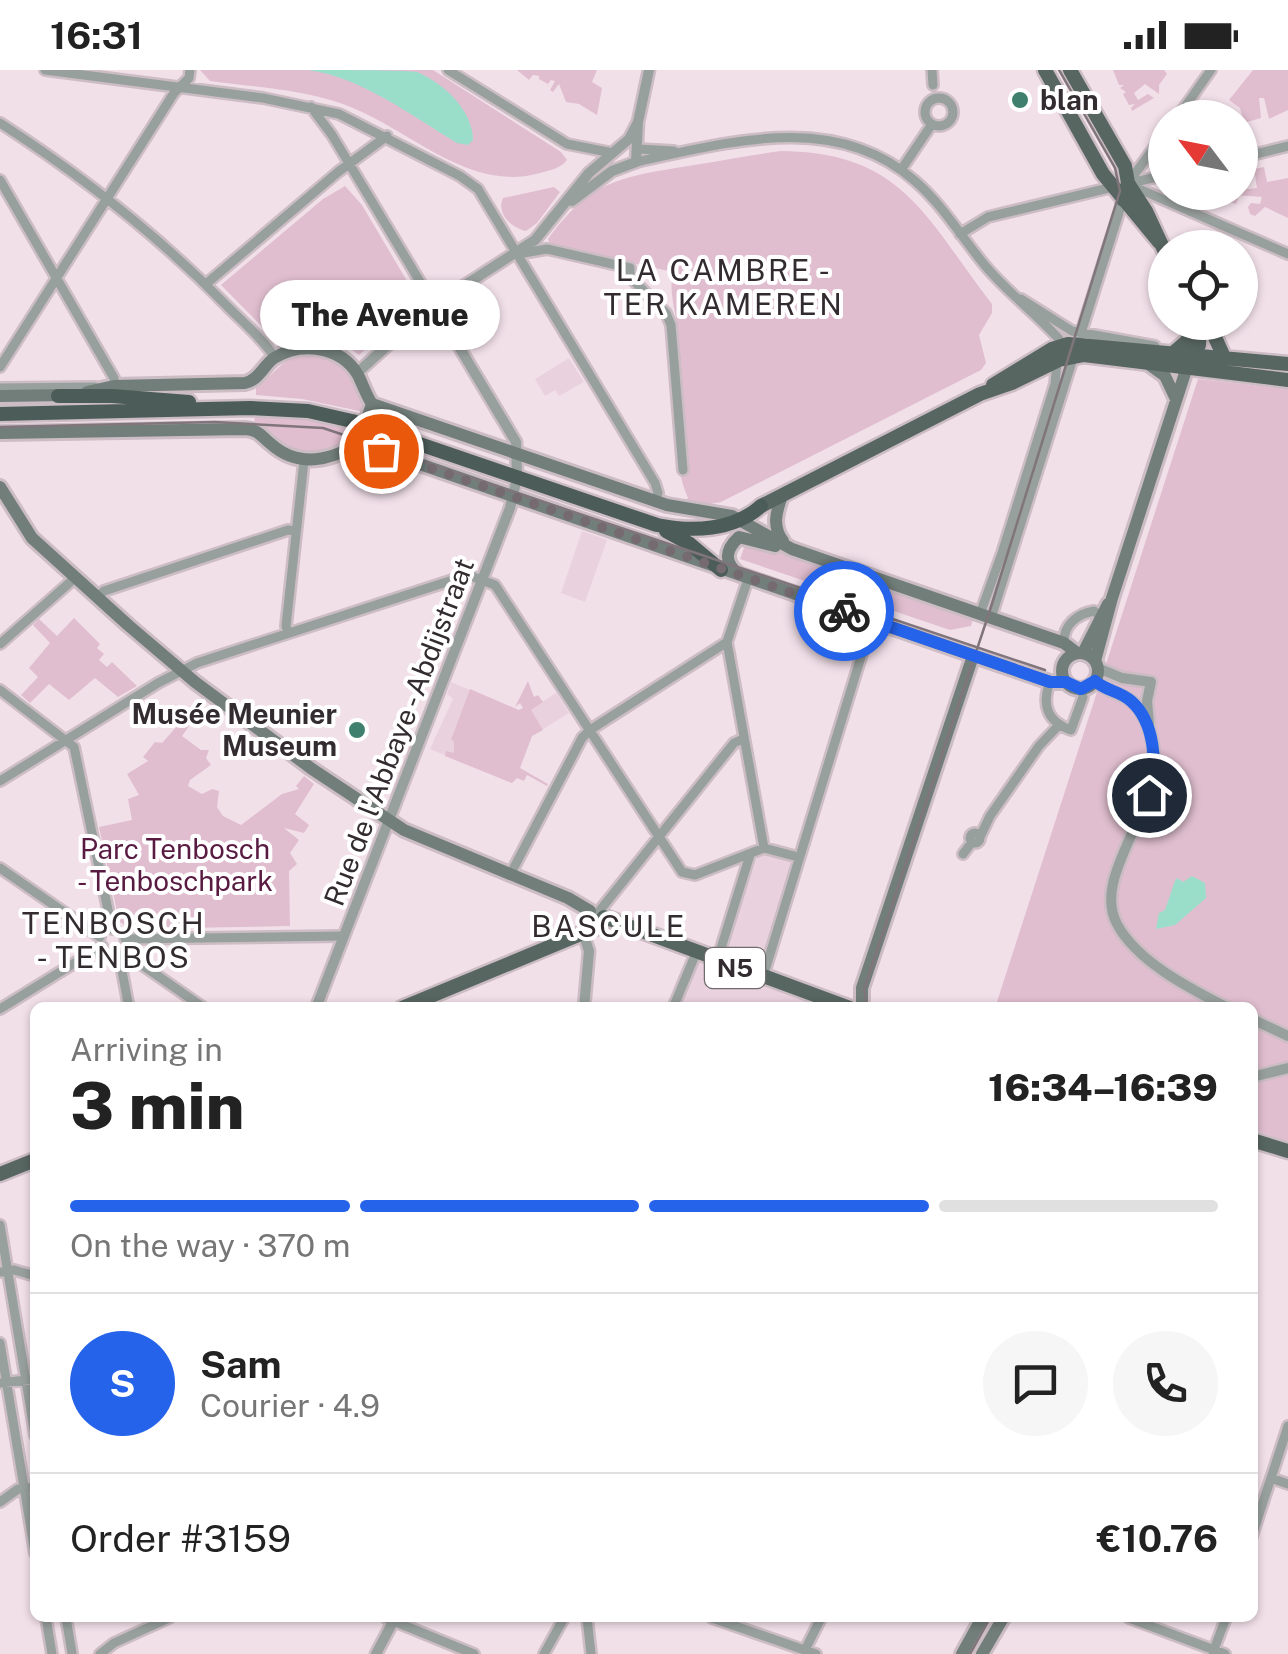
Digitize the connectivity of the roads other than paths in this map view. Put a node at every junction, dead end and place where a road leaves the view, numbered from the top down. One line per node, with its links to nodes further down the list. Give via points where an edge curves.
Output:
1 (46, 70): 9 (street)
2 (190, 70): 9 (street)
3 (448, 70): 20 (street, via 567,144)
4 (649, 70): 13 (street)
5 (932, 70): 10 (street)
6 (1044, 70): 30 (main road, via 1104,174)
7 (1070, 70): 30 (main road, via 1124,164)
8 (1212, 70): 11 (street)
9 (180, 86): 12 (street); 31 (street)
10 (934, 92): 15 (street, via 926,107); 15 (street, via 953,114 946,125)
11 (1190, 100)
12 (311, 107): 16 (street); 24 (street)
13 (638, 122): 18 (street); 20 (street)
14 (0, 123): 31 (street)
15 (932, 124): 25 (street)
16 (387, 136): 24 (street); 37 (street, via 478,188)
17 (1288, 146): 22 (street)
18 (638, 149): 19 (street); 20 (street); 23 (street)
19 (682, 152): 23 (street); 25 (street, via 806,136 855,147)
20 (613, 153): 27 (street)
21 (1148, 154): 30 (street)
22 (1258, 154)
23 (636, 162): 26 (street)
24 (349, 163): 40 (street); 42 (street)
25 (901, 170): 36 (street, via 930,194)
26 (612, 171): 27 (street); 34 (street)
27 (590, 173): 34 (street)
28 (1148, 179): 30 (street)
29 (0, 180): 39 (street)
30 (1120, 186): 32 (main road); 33 (main road); 36 (street, via 988,217); 38 (street)
31 (107, 200): 39 (street); 40 (street)
32 (1123, 200): 33 (main road); 46 (street)
33 (1141, 214): 35 (main road)
34 (550, 222): 37 (street)
35 (1151, 230)
36 (960, 234): 41 (street)
37 (518, 254): 42 (street); 71 (street, via 546,249 630,268 630,278 666,314); 76 (street, via 655,483)
38 (1288, 254)
39 (56, 278): 53 (street); 56 (street, via 114,378)
40 (206, 284): 49 (street)
41 (1018, 298): 46 (street); 46 (street)
42 (434, 305): 54 (street); 65 (street)
43 (1188, 340): 47 (main road)
44 (1201, 340): 50 (main road)
45 (1216, 340): 48 (main road); 50 (main road)
46 (1071, 345): 47 (main road); 51 (main road); 74 (main road); 88 (street)
47 (1170, 353): 50 (main road)
48 (1224, 357): 50 (main road); 52 (main road)
49 (275, 358): 54 (main road, via 313,348); 56 (main road, via 245,383)
50 (1197, 361): 51 (main road); 55 (main road); 61 (main road)
51 (1148, 362): 61 (main road, via 1164,376)
52 (1288, 364)
53 (0, 366)
54 (357, 373): 62 (main road)
55 (1288, 380)
56 (111, 387): 57 (street); 59 (main road)
57 (0, 388)
58 (0, 396): 59 (main road)
59 (58, 396): 60 (highway)
60 (189, 402): 63 (highway); 64 (highway, via 275,398)
61 (1175, 402): 87 (main road)
62 (372, 404): 64 (main road); 68 (main road)
63 (0, 410): 64 (highway, via 286,408)
64 (366, 422): 67 (main road); 72 (highway)
65 (506, 426): 68 (street); 69 (street)
66 (0, 434): 70 (main road, via 245,429)
67 (359, 443): 70 (main road); 75 (main road)
68 (496, 447): 69 (main road)
69 (518, 454): 72 (street, Rue de l'Abbaye - Abdijstraat); 76 (main road)
70 (304, 461): 80 (street)
71 (683, 470)
72 (517, 475): 75 (street, Rue de l'Abbaye - Abdijstraat); 78 (highway, via 668,520); 79 (highway)
73 (0, 488): 83 (main road, via 23,528)
74 (782, 496): 77 (main road); 81 (main road, via 777,533)
75 (513, 497): 82 (main road); 85 (street, Rue de l'Abbaye - Abdijstraat)
76 (655, 501): 78 (main road)
77 (761, 506): 78 (highway)
78 (736, 518): 79 (highway, via 698,528); 81 (main road)
79 (657, 525): 82 (highway)
80 (296, 531): 86 (street); 91 (street)
81 (792, 549): 84 (main road, via 739,537 727,558); 88 (main road)
82 (722, 570): 84 (main road)
83 (76, 577): 86 (main road); 94 (street)
84 (746, 578): 90 (main road); 92 (street)
85 (482, 580): 91 (street, via 468,575); 104 (street, via 495,585); 109 (street, Rue de l'Abbaye - Abdijstraat)
86 (98, 597): 97 (main road)
87 (1112, 598): 89 (main road); 98 (main road)
88 (985, 616): 93 (main road)
89 (1100, 616): 93 (street, via 1094,611 1076,618); 95 (main road)
90 (872, 621): 96 (main road); 114 (street)
91 (288, 633): 97 (street)
92 (727, 642): 104 (street); 106 (street)
93 (1064, 643): 95 (main road)
94 (0, 644)
95 (1080, 653): 98 (main road); 100 (main road, via 1064,664)
96 (973, 656): 99 (main road); 134 (main road)
97 (181, 670): 107 (street); 109 (main road)
98 (1096, 670): 101 (main road); 105 (street, via 1140,710); 105 (street, via 1151,682)
99 (1050, 682): 100 (main road); 103 (street, via 1046,702)
100 (1066, 682): 101 (main road)
101 (1081, 689): 103 (street, via 1071,730)
102 (0, 690): 107 (street)
103 (1055, 723): 112 (street)
104 (590, 730): 110 (street); 116 (street)
105 (1149, 730): 135 (street, via 1151,787 1114,883 1113,914 1150,959)
106 (744, 738): 110 (street); 111 (street)
107 (66, 740): 108 (street); 118 (street, via 74,747)
108 (0, 781)
109 (389, 822): 116 (main road); 120 (street, Rue de l'Abbaye - Abdijstraat)
110 (658, 834): 113 (street, via 690,876); 117 (street)
111 (764, 848): 113 (street); 114 (street)
112 (963, 854)
113 (750, 855): 125 (street)
114 (798, 858): 126 (street)
115 (0, 868): 122 (street)
116 (510, 875): 117 (main road)
117 (597, 914): 119 (main road, via 596,928); 123 (main road, N5)
118 (112, 929): 121 (street); 122 (street)
119 (584, 933): 130 (main road); 131 (street)
120 (344, 936): 121 (street); 129 (street, Rue de l'Abbaye - Abdijstraat)
121 (126, 939): 124 (street)
122 (102, 941): 124 (street); 136 (street)
123 (696, 953): 125 (main road, N5); 132 (street)
124 (122, 954): 127 (street); 128 (street)
125 (717, 961): 126 (main road, N5)
126 (762, 978): 133 (main road, N5)
127 (128, 1002)
128 (195, 1002)
129 (318, 1002)
130 (417, 1002)
131 (585, 1002)
132 (676, 1002)
133 (832, 1002)
134 (862, 1002)
135 (1218, 1002)
136 (0, 1008)
137 (1258, 1022): 138 (street)
138 (1288, 1036)
139 (1288, 1068): 140 (street)
140 (1258, 1076)
141 (1258, 1142): 142 (main road)
142 (1288, 1152)
143 (30, 1162): 144 (main road)
144 (0, 1174)
145 (0, 1225): 146 (street)
146 (4, 1272): 147 (street); 149 (street)
147 (30, 1275)
148 (0, 1343): 150 (street)
149 (30, 1379): 150 (street)
150 (3, 1382): 154 (street)
151 (1288, 1426): 152 (street)
152 (1271, 1478): 153 (street); 156 (street)
153 (1288, 1484)
154 (30, 1487): 155 (street)
155 (0, 1502)
156 (1258, 1518)
157 (47, 1622): 172 (street)
158 (66, 1622): 173 (street)
159 (161, 1622): 175 (street)
160 (391, 1622): 176 (street)
161 (399, 1622): 177 (street)
162 (562, 1622): 178 (street)
163 (588, 1622): 179 (street)
164 (724, 1622): 170 (street)
165 (818, 1622): 170 (street)
166 (980, 1622): 181 (main road)
167 (1001, 1622): 182 (main road)
168 (1139, 1622): 171 (street)
169 (1225, 1622): 171 (street)
170 (805, 1650): 180 (street)
171 (1214, 1652): 183 (street)
172 (52, 1654)
173 (69, 1654): 174 (street)
174 (88, 1654)
175 (100, 1654)
176 (376, 1654)
177 (474, 1654)
178 (544, 1654)
179 (591, 1654)
180 (816, 1654)
181 (962, 1654)
182 (982, 1654)
183 (1226, 1654)

